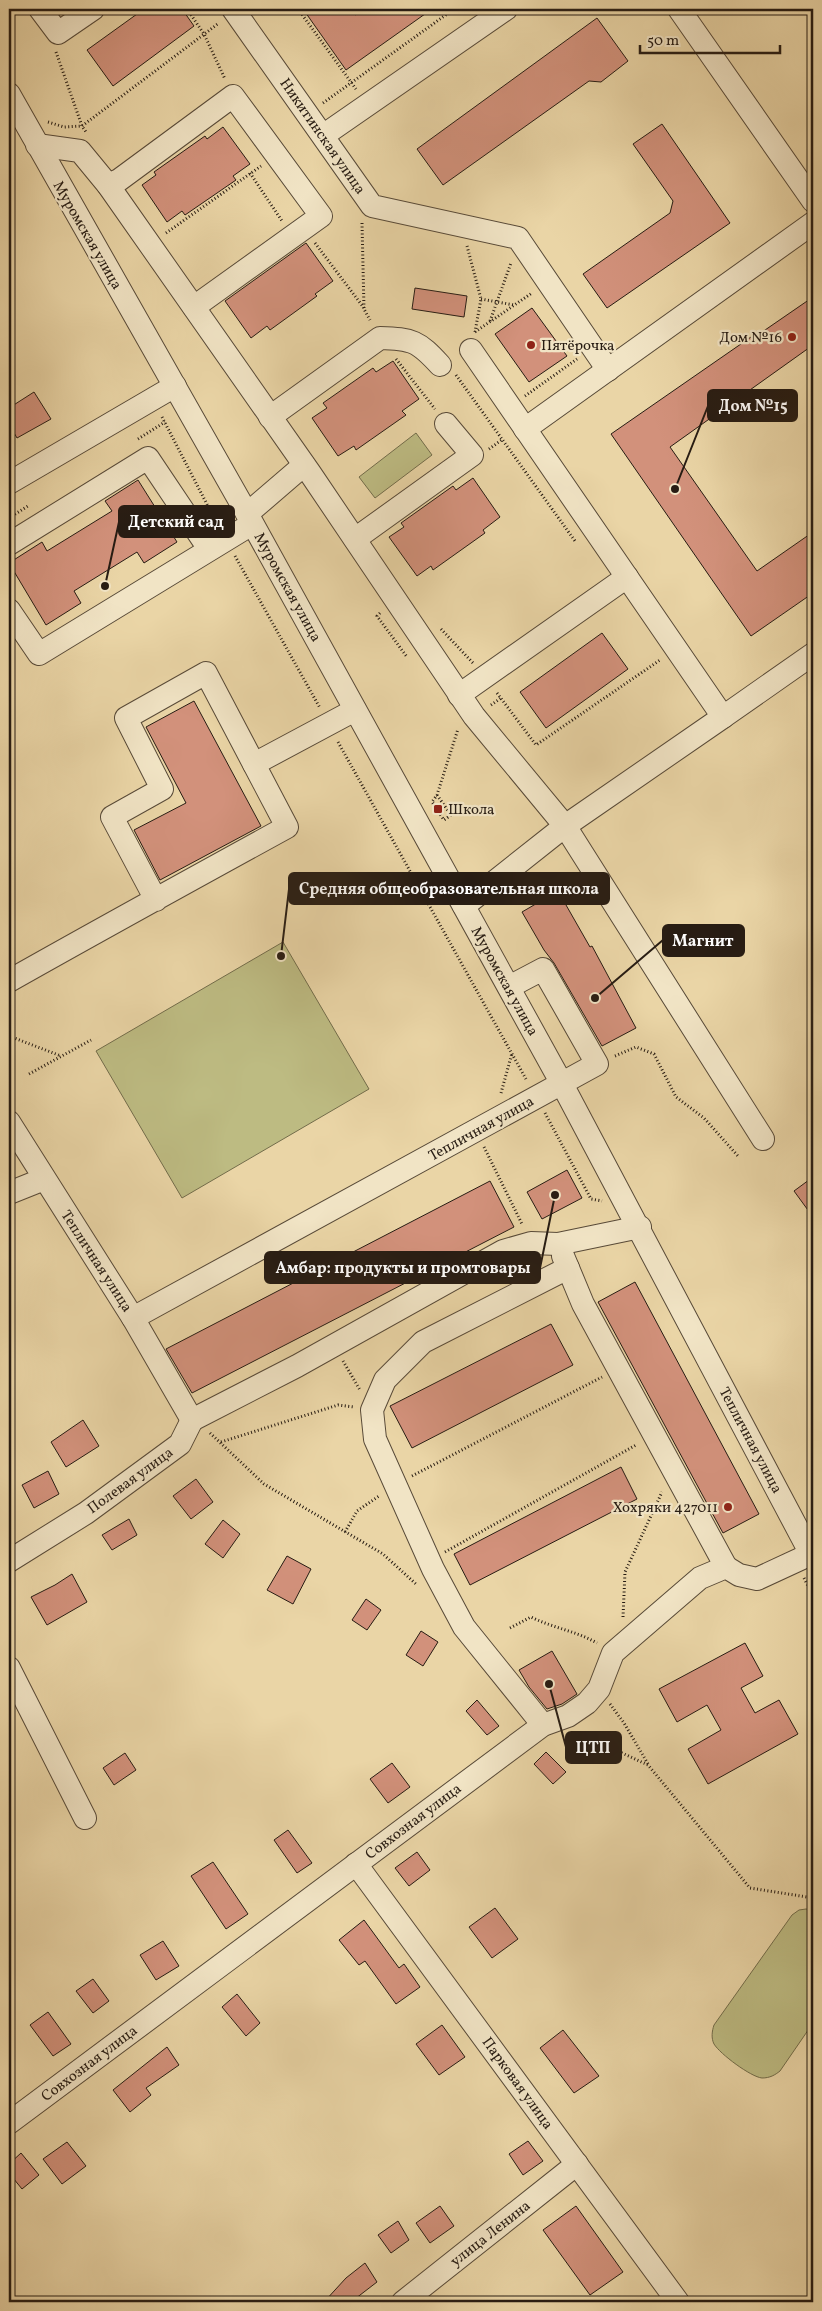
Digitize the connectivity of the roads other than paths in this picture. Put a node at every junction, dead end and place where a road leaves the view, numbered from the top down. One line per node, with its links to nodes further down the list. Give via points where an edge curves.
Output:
1 (40, 9): 2 (street, via 58,33)
2 (92, 9)
3 (506, 9): 7 (street)
4 (679, 9): 10 (street)
5 (226, 16): 7 (street, Никитинская улица)
6 (9, 94): 8 (street, Муромская улица)
7 (324, 135): 15 (street, Никитинская улица, via 372,206 518,238)
8 (37, 144): 9 (street, via 80,151); 16 (street, Муромская улица)
9 (108, 185): 12 (street); 12 (street, via 233,96 321,216)
10 (813, 201)
11 (813, 223): 15 (street)
12 (194, 307): 17 (street)
13 (473, 341): 19 (street)
14 (440, 365): 17 (street, via 421,345 397,338 380,338)
15 (608, 370): 19 (street)
16 (175, 386): 21 (street); 22 (street, Муромская улица)
17 (270, 417): 20 (street)
18 (446, 424): 23 (street, via 472,455)
19 (525, 429): 26 (street)
20 (304, 465): 22 (street); 23 (street)
21 (9, 483)
22 (250, 519): 25 (street); 30 (street, Муромская улица)
23 (355, 539): 29 (street)
24 (9, 544): 25 (street, via 148,458)
25 (217, 544): 27 (street, via 40,654)
26 (627, 577): 29 (street); 31 (street)
27 (9, 610)
28 (813, 654): 31 (street)
29 (459, 695): 33 (street)
30 (355, 710): 32 (street); 35 (street, Муромская улица)
31 (723, 717): 33 (street)
32 (254, 764): 34 (street, via 287,827); 34 (street, via 206,673 126,718 162,789 112,817)
33 (565, 826): 35 (street); 40 (street)
34 (156, 900): 36 (street)
35 (464, 906): 37 (street, Муромская улица)
36 (9, 981)
37 (509, 987): 38 (street, Муромская улица); 38 (street, via 543,969 597,1064)
38 (562, 1084): 43 (street, Тепличная улица); 46 (street, Тепличная улица)
39 (9, 1122): 41 (street, Тепличная улица)
40 (762, 1138)
41 (44, 1179): 42 (street); 46 (street, Тепличная улица)
42 (9, 1193)
43 (640, 1228): 44 (street); 48 (street, Тепличная улица)
44 (558, 1244): 45 (street); 47 (street, via 531,1243 503,1251)
45 (568, 1268): 50 (street, via 583,1304); 52 (street, via 423,1342 384,1380 372,1410 375,1439 464,1627)
46 (134, 1318): 47 (street)
47 (192, 1420): 49 (street, Полевая улица, via 180,1444 86,1513)
48 (812, 1556): 50 (street, via 757,1579)
49 (9, 1561)
50 (726, 1567): 52 (street, Совхозная улица, via 700,1578 617,1649 599,1689 588,1704 568,1716)
51 (9, 1668): 53 (street)
52 (542, 1725): 54 (street, Совхозная улица)
53 (85, 1818)
54 (356, 1864): 55 (street, Совхозная улица); 56 (street, Парковая улица)
55 (9, 2123)
56 (577, 2164): 57 (street, улица Ленина); 58 (street, Парковая улица)
57 (403, 2302)
58 (678, 2302)

